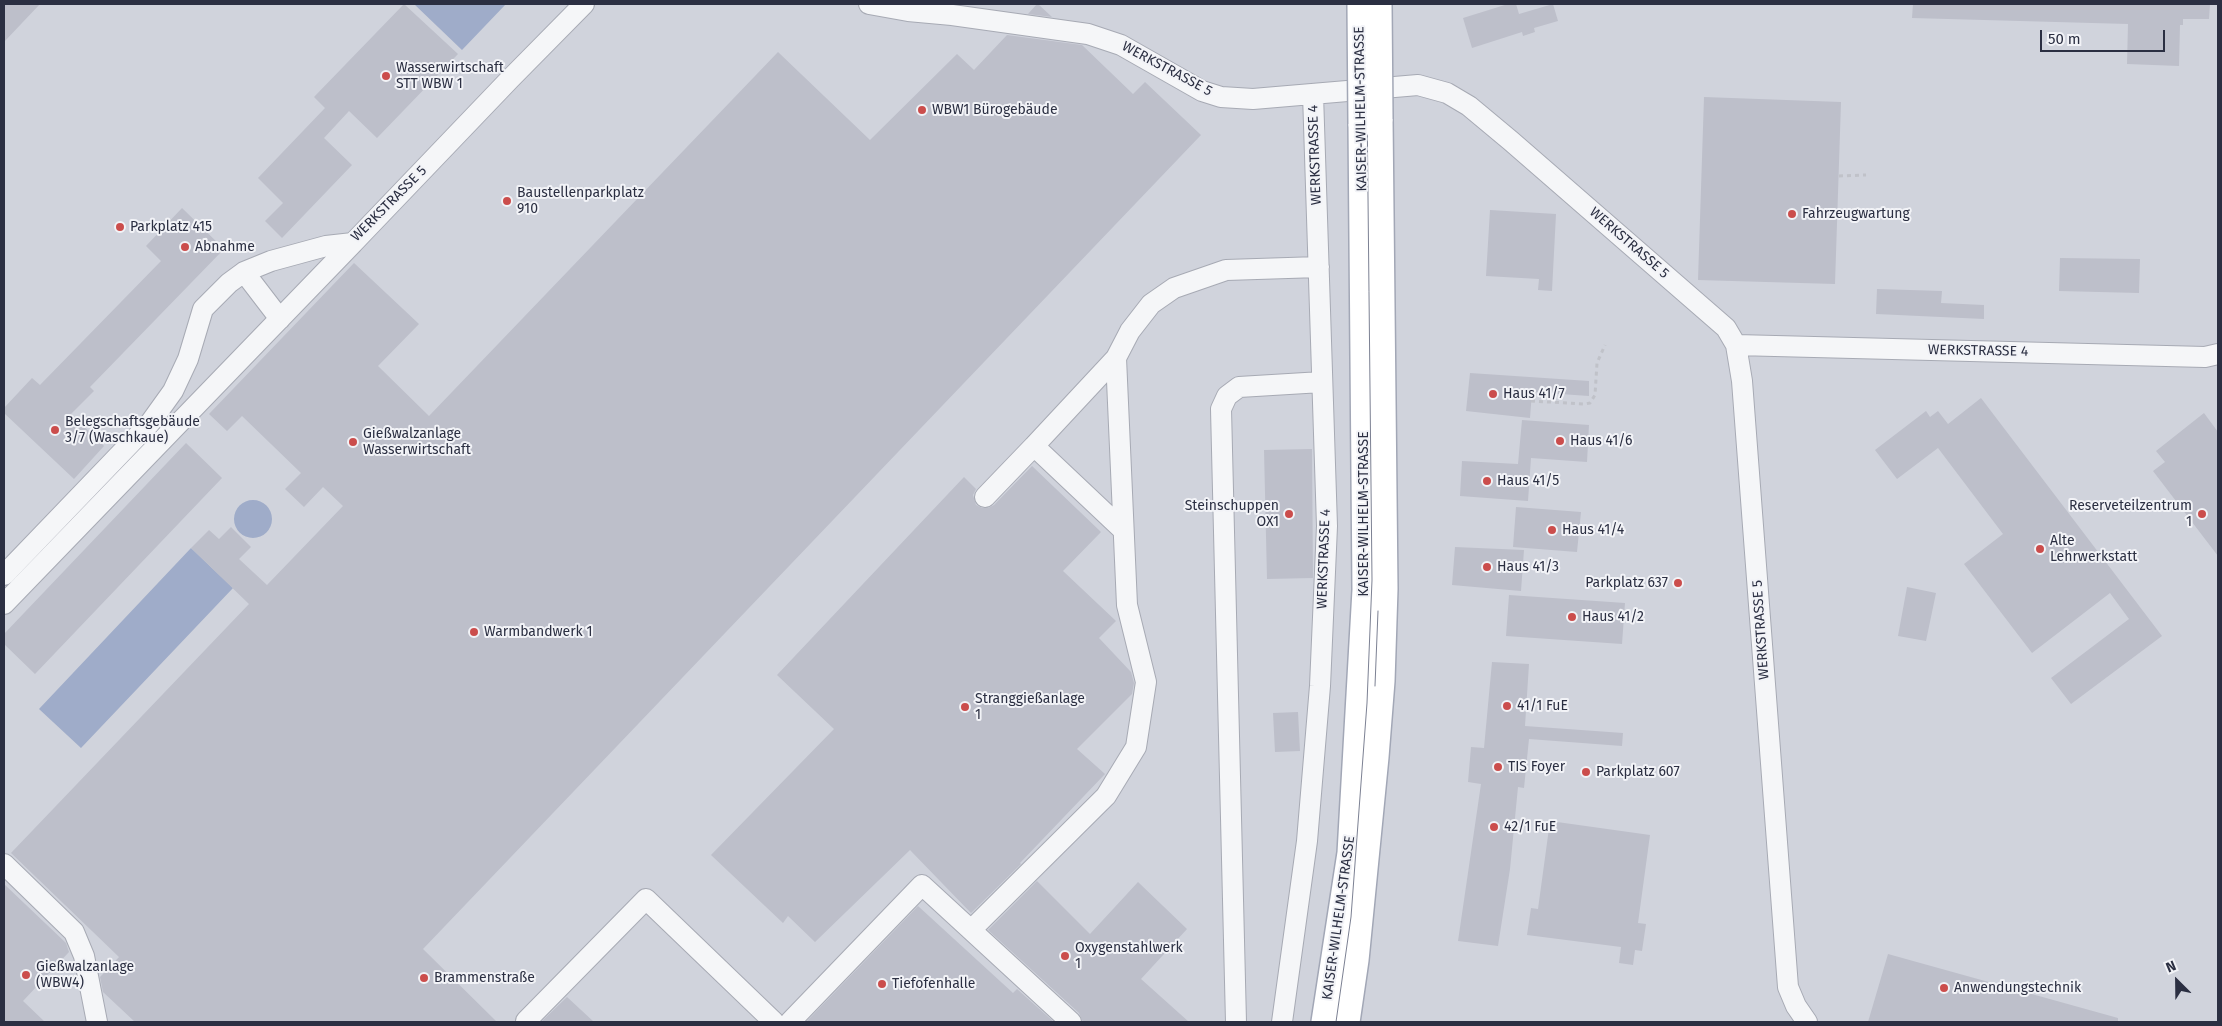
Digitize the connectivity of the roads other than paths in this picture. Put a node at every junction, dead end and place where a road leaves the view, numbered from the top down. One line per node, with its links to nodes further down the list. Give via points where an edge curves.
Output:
1 (584, 4): 7 (lane, WERKSTRASSE 5)
2 (869, 4): 5 (lane, WERKSTRASSE 5, via 1088,34 1121,45 1202,91 1222,97 1253,99)
3 (1360, 4): 6 (main road, KAISER-WILHELM-STRASSE, bridge)
4 (1379, 4): 6 (main road, KAISER-WILHELM-STRASSE, bridge)
5 (1313, 94): 8 (lane, WERKSTRASSE 4); 11 (lane, WERKSTRASSE 5, via 1418,85 1454,97 1511,141 1726,328)
6 (1370, 121): 29 (main road, KAISER-WILHELM-STRASSE, via 1364,600 1350,853); 30 (main road, KAISER-WILHELM-STRASSE, via 1385,589 1376,757)
7 (353, 243): 9 (lane, WERKSTRASSE 5, via 326,246); 10 (lane)
8 (1319, 267): 13 (lane, via 1226,270 1174,288 1151,304 1130,331); 14 (lane, WERKSTRASSE 4)
9 (244, 272): 10 (lane); 18 (lane, WERKSTRASSE 5, via 203,309 188,359 173,391 150,423)
10 (280, 319): 19 (lane)
11 (1736, 345): 12 (lane, WERKSTRASSE 4, via 2205,357); 31 (lane, WERKSTRASSE 5, via 1742,381 1788,987)
12 (2218, 354)
13 (1116, 358): 15 (lane); 17 (lane)
14 (1322, 382): 27 (lane, via 1240,387 1227,396 1221,409); 28 (lane, WERKSTRASSE 4, via 1327,526 1320,686 1307,841)
15 (1034, 446): 16 (lane); 17 (lane)
16 (985, 497)
17 (1123, 530): 21 (lane, via 1127,605 1146,682 1136,747 1106,796)
18 (4, 575)
19 (4, 604)
20 (4, 864): 23 (lane, via 74,932 84,956)
21 (971, 930): 25 (lane, via 922,885); 26 (lane)
22 (526, 1020): 24 (lane, via 646,899)
23 (97, 1022)
24 (774, 1022)
25 (790, 1022)
26 (1071, 1022)
27 (1236, 1022)
28 (1282, 1022)
29 (1324, 1022)
30 (1347, 1022)
31 (1807, 1022)

